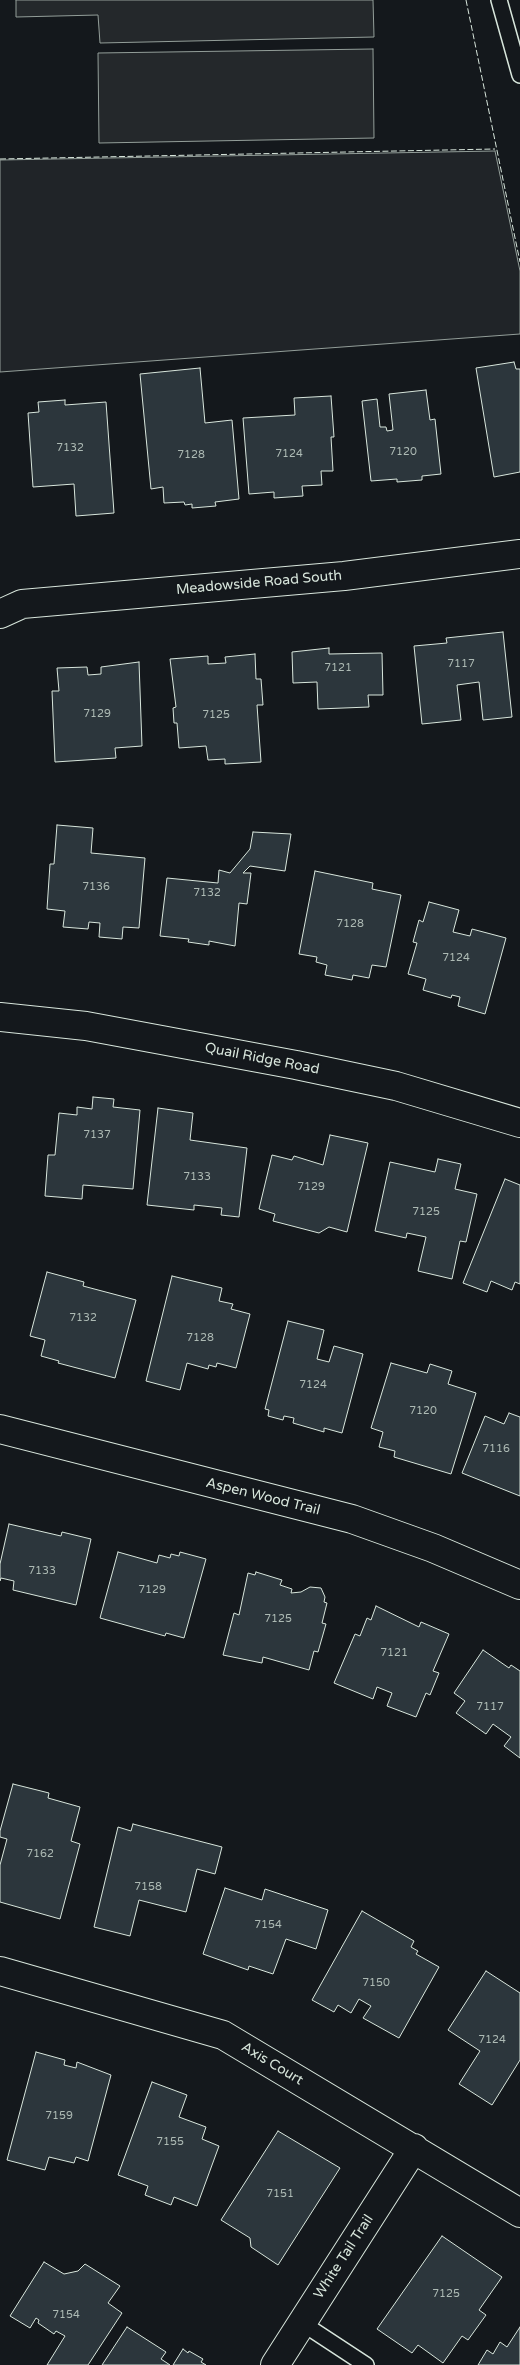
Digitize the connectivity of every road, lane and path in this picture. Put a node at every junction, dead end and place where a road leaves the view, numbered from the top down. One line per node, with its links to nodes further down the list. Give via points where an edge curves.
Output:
1 (499, 0): 2 (lane)
2 (520, 75)
3 (520, 554): 4 (street, Meadowside Road South, via 344,576 22,604)
4 (0, 614)
5 (0, 1017): 6 (street, Quail Ridge Road, via 86,1026 296,1065 396,1086)
6 (520, 1123)
7 (0, 1429): 8 (street, Aspen Wood Trail, via 352,1520 433,1548)
8 (520, 1585)
9 (0, 1971): 10 (street, Axis Court, via 223,2035)
10 (414, 2148): 11 (street, Axis Court); 12 (street, White Tail Trail)
11 (520, 2213)
12 (302, 2323): 13 (street, White Tail Trail); 14 (lane)
13 (275, 2365)
14 (366, 2365)

